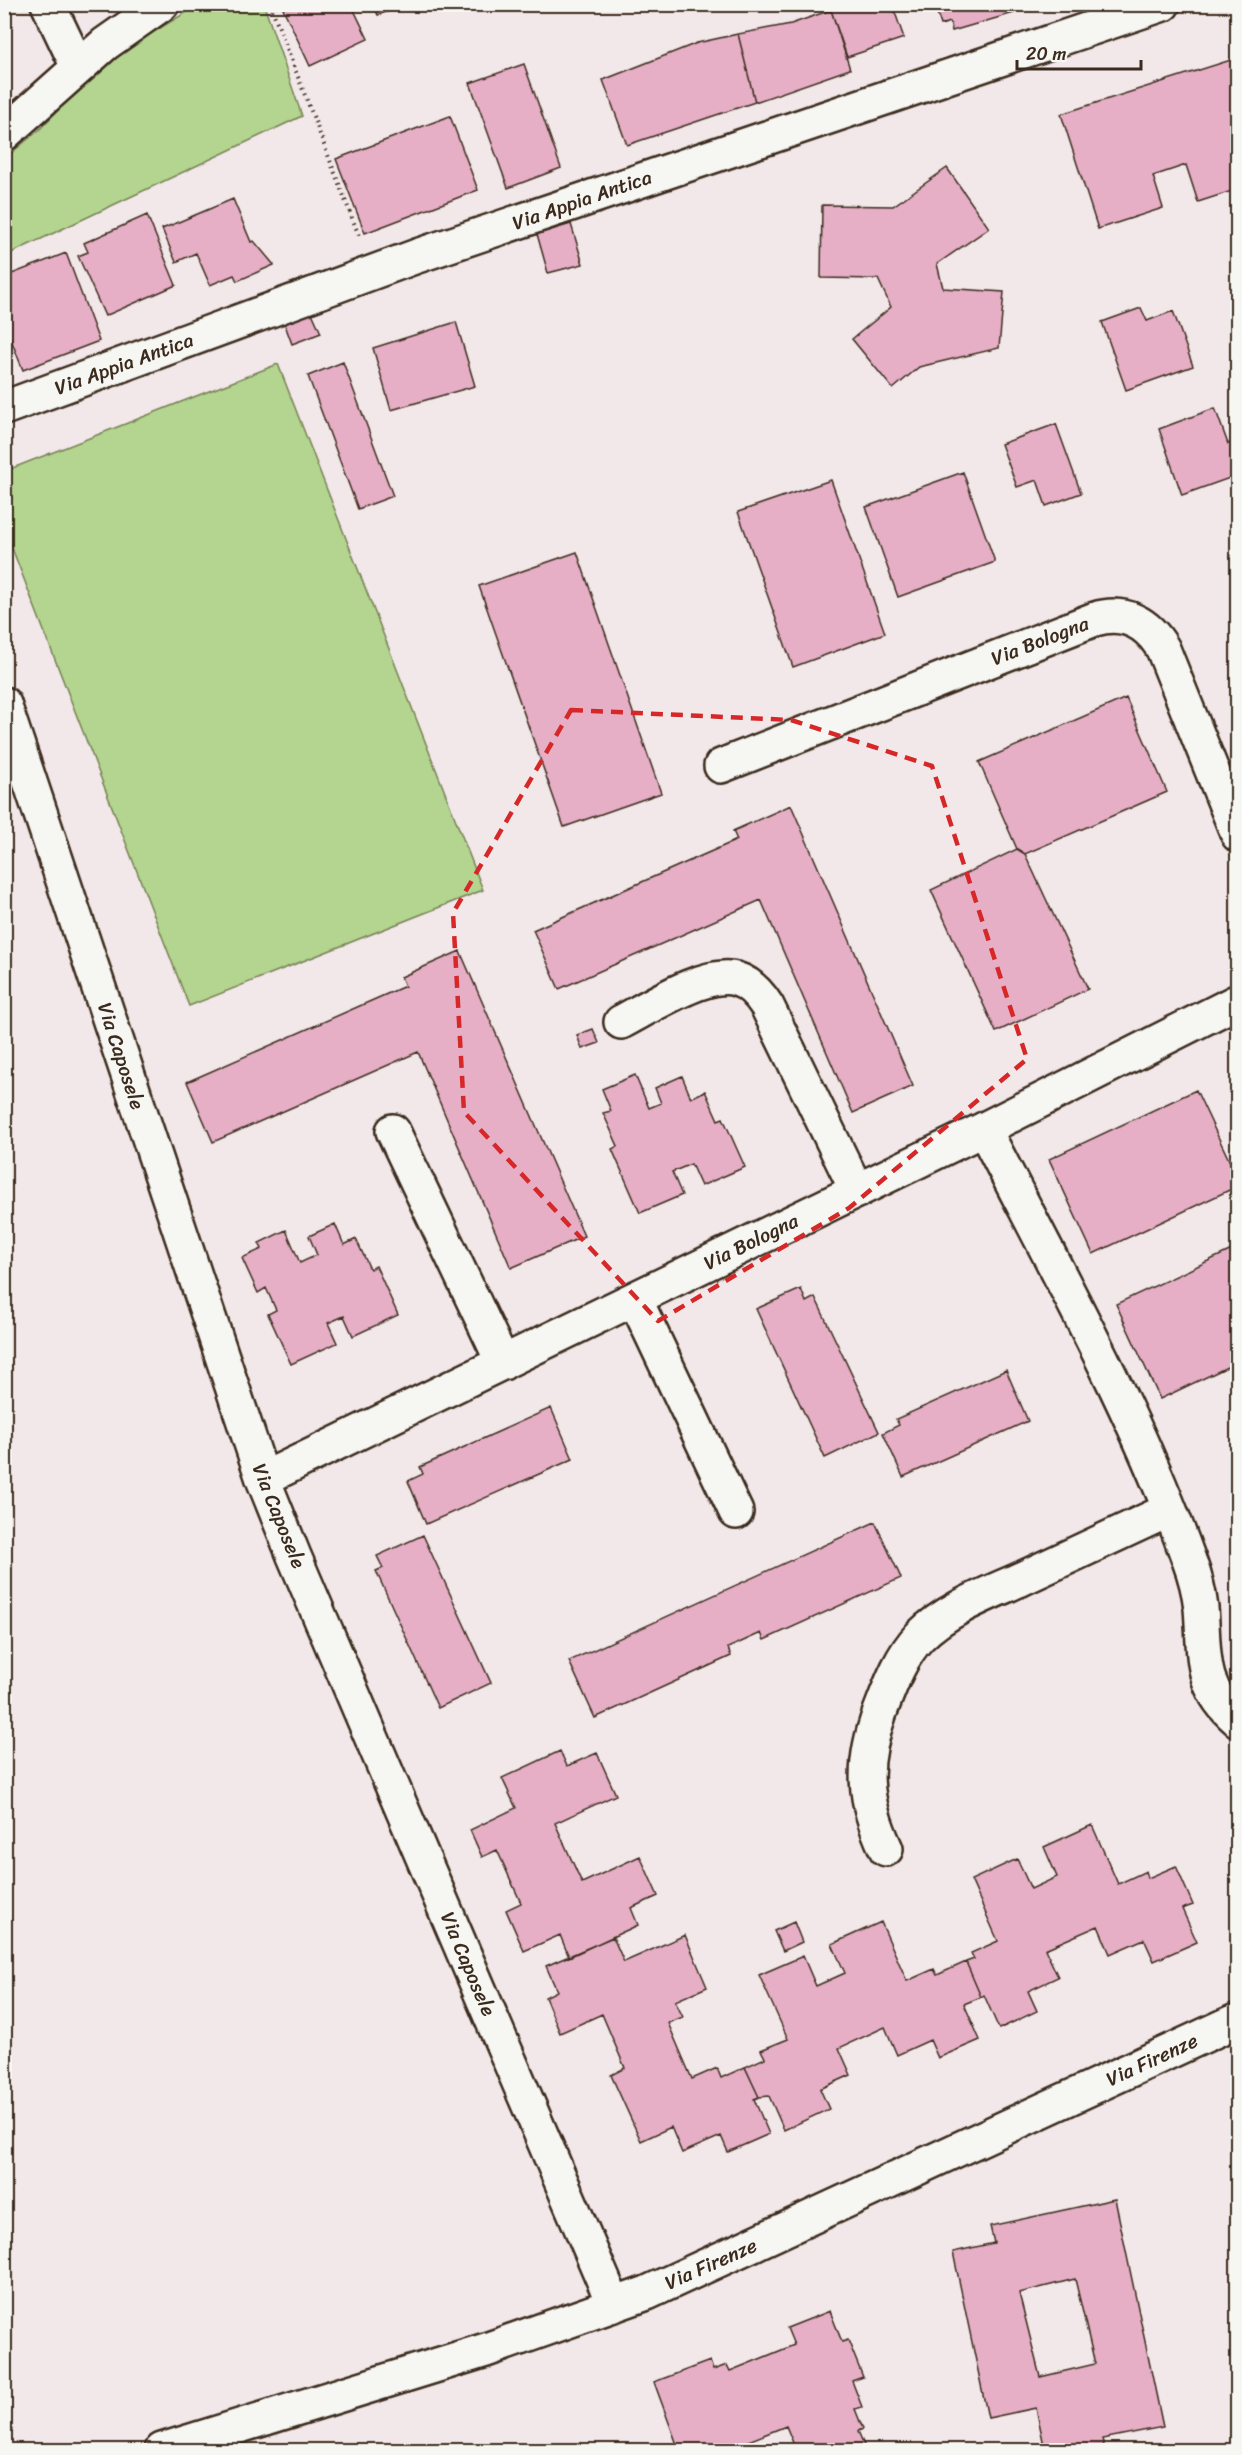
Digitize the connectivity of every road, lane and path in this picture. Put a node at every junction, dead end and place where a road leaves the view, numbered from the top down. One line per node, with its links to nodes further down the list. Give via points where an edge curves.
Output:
1 (48, 4): 5 (street)
2 (162, 4): 5 (street)
3 (270, 4): 7 (path)
4 (1163, 4): 7 (street, Via Appia Antica)
5 (78, 67): 6 (street)
6 (4, 134)
7 (374, 272): 8 (street, Via Appia Antica)
8 (4, 408)
9 (4, 704): 19 (street, Via Caposele)
10 (721, 766): 11 (street, Via Bologna, via 1095,619 1121,616 1147,627 1163,649)
11 (1238, 836)
12 (1238, 1001): 14 (street, Via Bologna)
13 (621, 1022): 16 (street, via 708,981 736,979 748,985 767,1006)
14 (984, 1129): 16 (street, Via Bologna); 20 (street, via 1114,1386)
15 (393, 1131): 18 (street)
16 (857, 1191): 17 (street, Via Bologna)
17 (635, 1299): 18 (street, Via Bologna); 21 (street)
18 (503, 1363): 19 (street, Via Bologna)
19 (263, 1479): 25 (street, Via Caposele)
20 (1169, 1510): 22 (street, via 1198,1590 1208,1680 1222,1706); 23 (street, via 967,1604 920,1636 893,1678 867,1760 869,1803)
21 (736, 1512)
22 (1238, 1720)
23 (886, 1849)
24 (1238, 2020): 25 (street, Via Firenze, via 715,2263)
25 (614, 2305): 26 (street, Via Firenze, via 486,2350)
26 (162, 2451)

